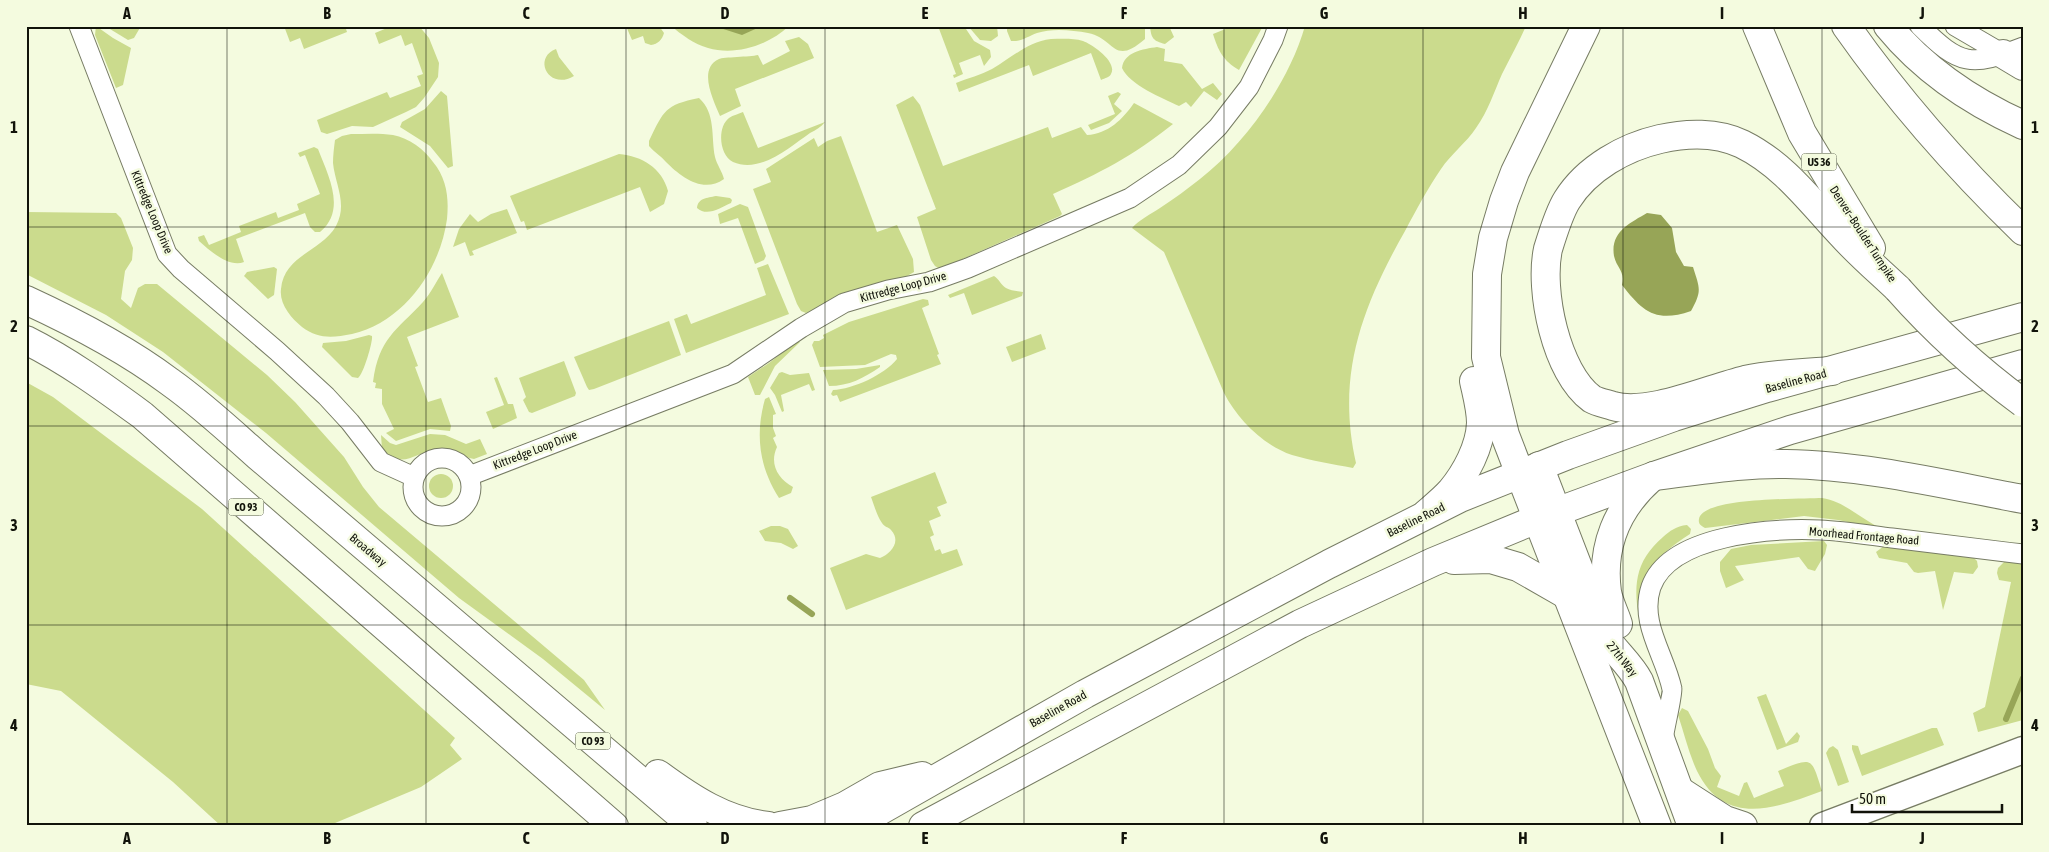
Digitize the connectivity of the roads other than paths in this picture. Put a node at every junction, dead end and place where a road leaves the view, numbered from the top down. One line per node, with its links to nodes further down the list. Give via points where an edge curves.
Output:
1 (79, 26): 23 (street, Kittredge Loop Drive, via 167,254 326,396 381,462)
2 (1278, 26): 21 (street, Kittredge Loop Drive, via 1249,88 1218,127 1179,165 1130,198 960,271 844,303 734,374)
3 (1586, 26): 11 (main road)
4 (1757, 26): 13 (main road, Denver–Boulder Turnpike / US 36, via 1802,133)
5 (1846, 26): 12 (main road, via 1910,110)
6 (1888, 26): 10 (main road, via 1947,82)
7 (1920, 26): 9 (street, via 1960,58 1979,61)
8 (1955, 26): 9 (street)
9 (2016, 56)
10 (2023, 125)
11 (1532, 139): 20 (main road, 27th Way, via 1504,201 1493,238 1487,274 1486,314 1486,357 1505,435); 25 (main road, via 1495,194 1473,248 1468,278 1467,321 1469,358 1480,407 1480,434 1460,478)
12 (2023, 231)
13 (1898, 289): 18 (main road, via 1855,249 1786,174 1760,153 1738,142 1710,135 1678,135 1644,142 1612,156 1567,200 1548,250 1547,298 1562,358 1574,379 1593,399 1615,407 1638,408 1763,376); 19 (main road, Denver–Boulder Turnpike / US 36, bridge, via 1963,355)
14 (26, 300): 30 (main road, Broadway / CO 93, via 91,332 169,381 206,409)
15 (2023, 317): 18 (main road, Baseline Road)
16 (26, 340): 40 (main road, CO 93, via 88,375 142,415)
17 (2023, 364): 22 (main road, via 1790,430)
18 (1832, 371): 20 (main road, Baseline Road, via 1674,417)
19 (2023, 402)
20 (1529, 470): 25 (main road, Baseline Road); 26 (main road, 27th Way)
21 (469, 476): 23 (street, via 457,462 441,458 424,463); 23 (street, via 471,490 465,504 443,516 420,506 413,492)
22 (1654, 476): 24 (main road, via 1761,464 1813,465); 26 (main road); 31 (main road, via 1620,514 1608,546 1607,593)
23 (414, 477)
24 (2023, 499)
25 (1426, 514): 32 (main road, Baseline Road)
26 (1547, 516): 28 (main road); 29 (main road, 27th Way); 31 (main road, 27th Way, via 1605,637)
27 (2023, 554): 33 (street, Moorhead Frontage Road, via 1820,530 1760,533 1694,546 1667,564 1652,586 1648,601 1654,640)
28 (1433, 562): 29 (main road, via 1490,559 1518,568); 34 (main road, via 1300,624)
29 (1567, 594): 46 (main road, 27th Way)
30 (493, 656): 41 (main road, Broadway / CO 93); 42 (main road, via 686,795 730,818)
31 (1636, 675): 33 (street, via 1652,687); 35 (main road, 27th Way)
32 (1108, 682): 34 (main road, via 1097,699); 37 (main road, Baseline Road)
33 (1673, 691): 35 (street)
34 (1091, 735): 45 (main road)
35 (1663, 743): 38 (main road, 27th Way)
36 (2023, 750): 39 (street)
37 (950, 770): 43 (main road, via 880,786 846,806 812,820); 44 (main road, Baseline Road)
38 (1680, 791): 47 (main road, 27th Way); 48 (main road, via 1725,820)
39 (1827, 823): 49 (street)
40 (614, 826)
41 (693, 826)
42 (768, 826)
43 (780, 826)
44 (853, 826)
45 (923, 826)
46 (1657, 826)
47 (1692, 826)
48 (1743, 826)
49 (1805, 826)

